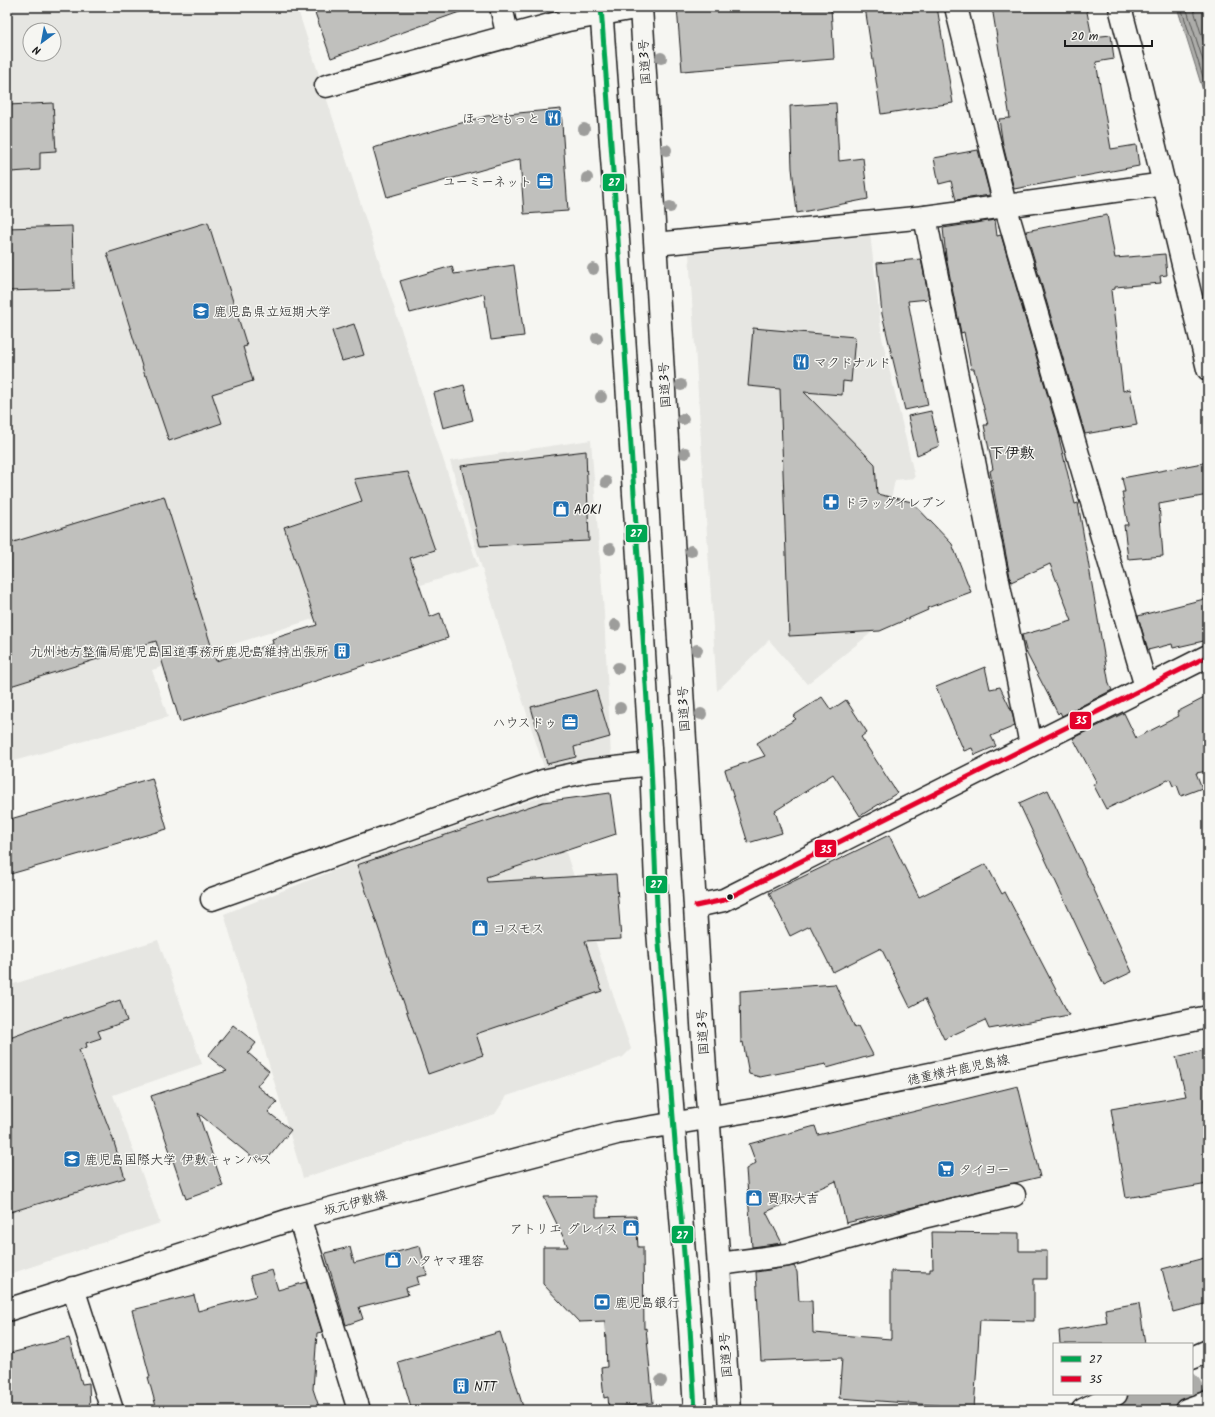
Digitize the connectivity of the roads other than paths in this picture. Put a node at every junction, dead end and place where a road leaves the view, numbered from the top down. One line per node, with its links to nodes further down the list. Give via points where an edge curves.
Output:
1 (501, 7): 6 (main road)
2 (641, 7): 5 (main road); 11 (main road, 国道3号)
3 (956, 7): 9 (main road)
4 (1120, 7): 8 (main road)
5 (601, 10): 6 (main road); 16 (main road)
6 (508, 37): 7 (main road)
7 (326, 86)
8 (1165, 184): 9 (main road); 12 (main road)
9 (1005, 205): 10 (main road); 14 (main road)
10 (925, 217): 11 (main road); 15 (main road)
11 (656, 244): 18 (main road, 国道3号)
12 (1208, 369)
13 (1208, 656): 14 (main road)
14 (1146, 687): 15 (main road)
15 (1031, 745): 18 (main road, via 724,900)
16 (651, 764): 17 (main road, via 589,771 543,781); 21 (main road, via 658,930)
17 (212, 899)
18 (696, 906): 20 (main road, 国道3号)
19 (1208, 1017): 20 (main road, 徳重横井鹿児島線)
20 (708, 1118): 21 (main road, 坂元伊敷線); 24 (main road, 国道3号)
21 (674, 1124): 23 (main road, 坂元伊敷線, via 617,1133); 33 (main road)
22 (1014, 1196): 24 (main road, via 927,1216 788,1255)
23 (299, 1217): 25 (main road, 坂元伊敷線); 32 (main road)
24 (719, 1264): 34 (main road, 国道3号)
25 (73, 1288): 26 (main road, 坂元伊敷線); 31 (main road)
26 (7, 1310)
27 (1208, 1351): 28 (main road)
28 (1193, 1358)
29 (1114, 1395): 35 (main road)
30 (1208, 1402): 36 (main road)
31 (112, 1410)
32 (359, 1410)
33 (695, 1410)
34 (729, 1410)
35 (1084, 1410)
36 (1186, 1410)

